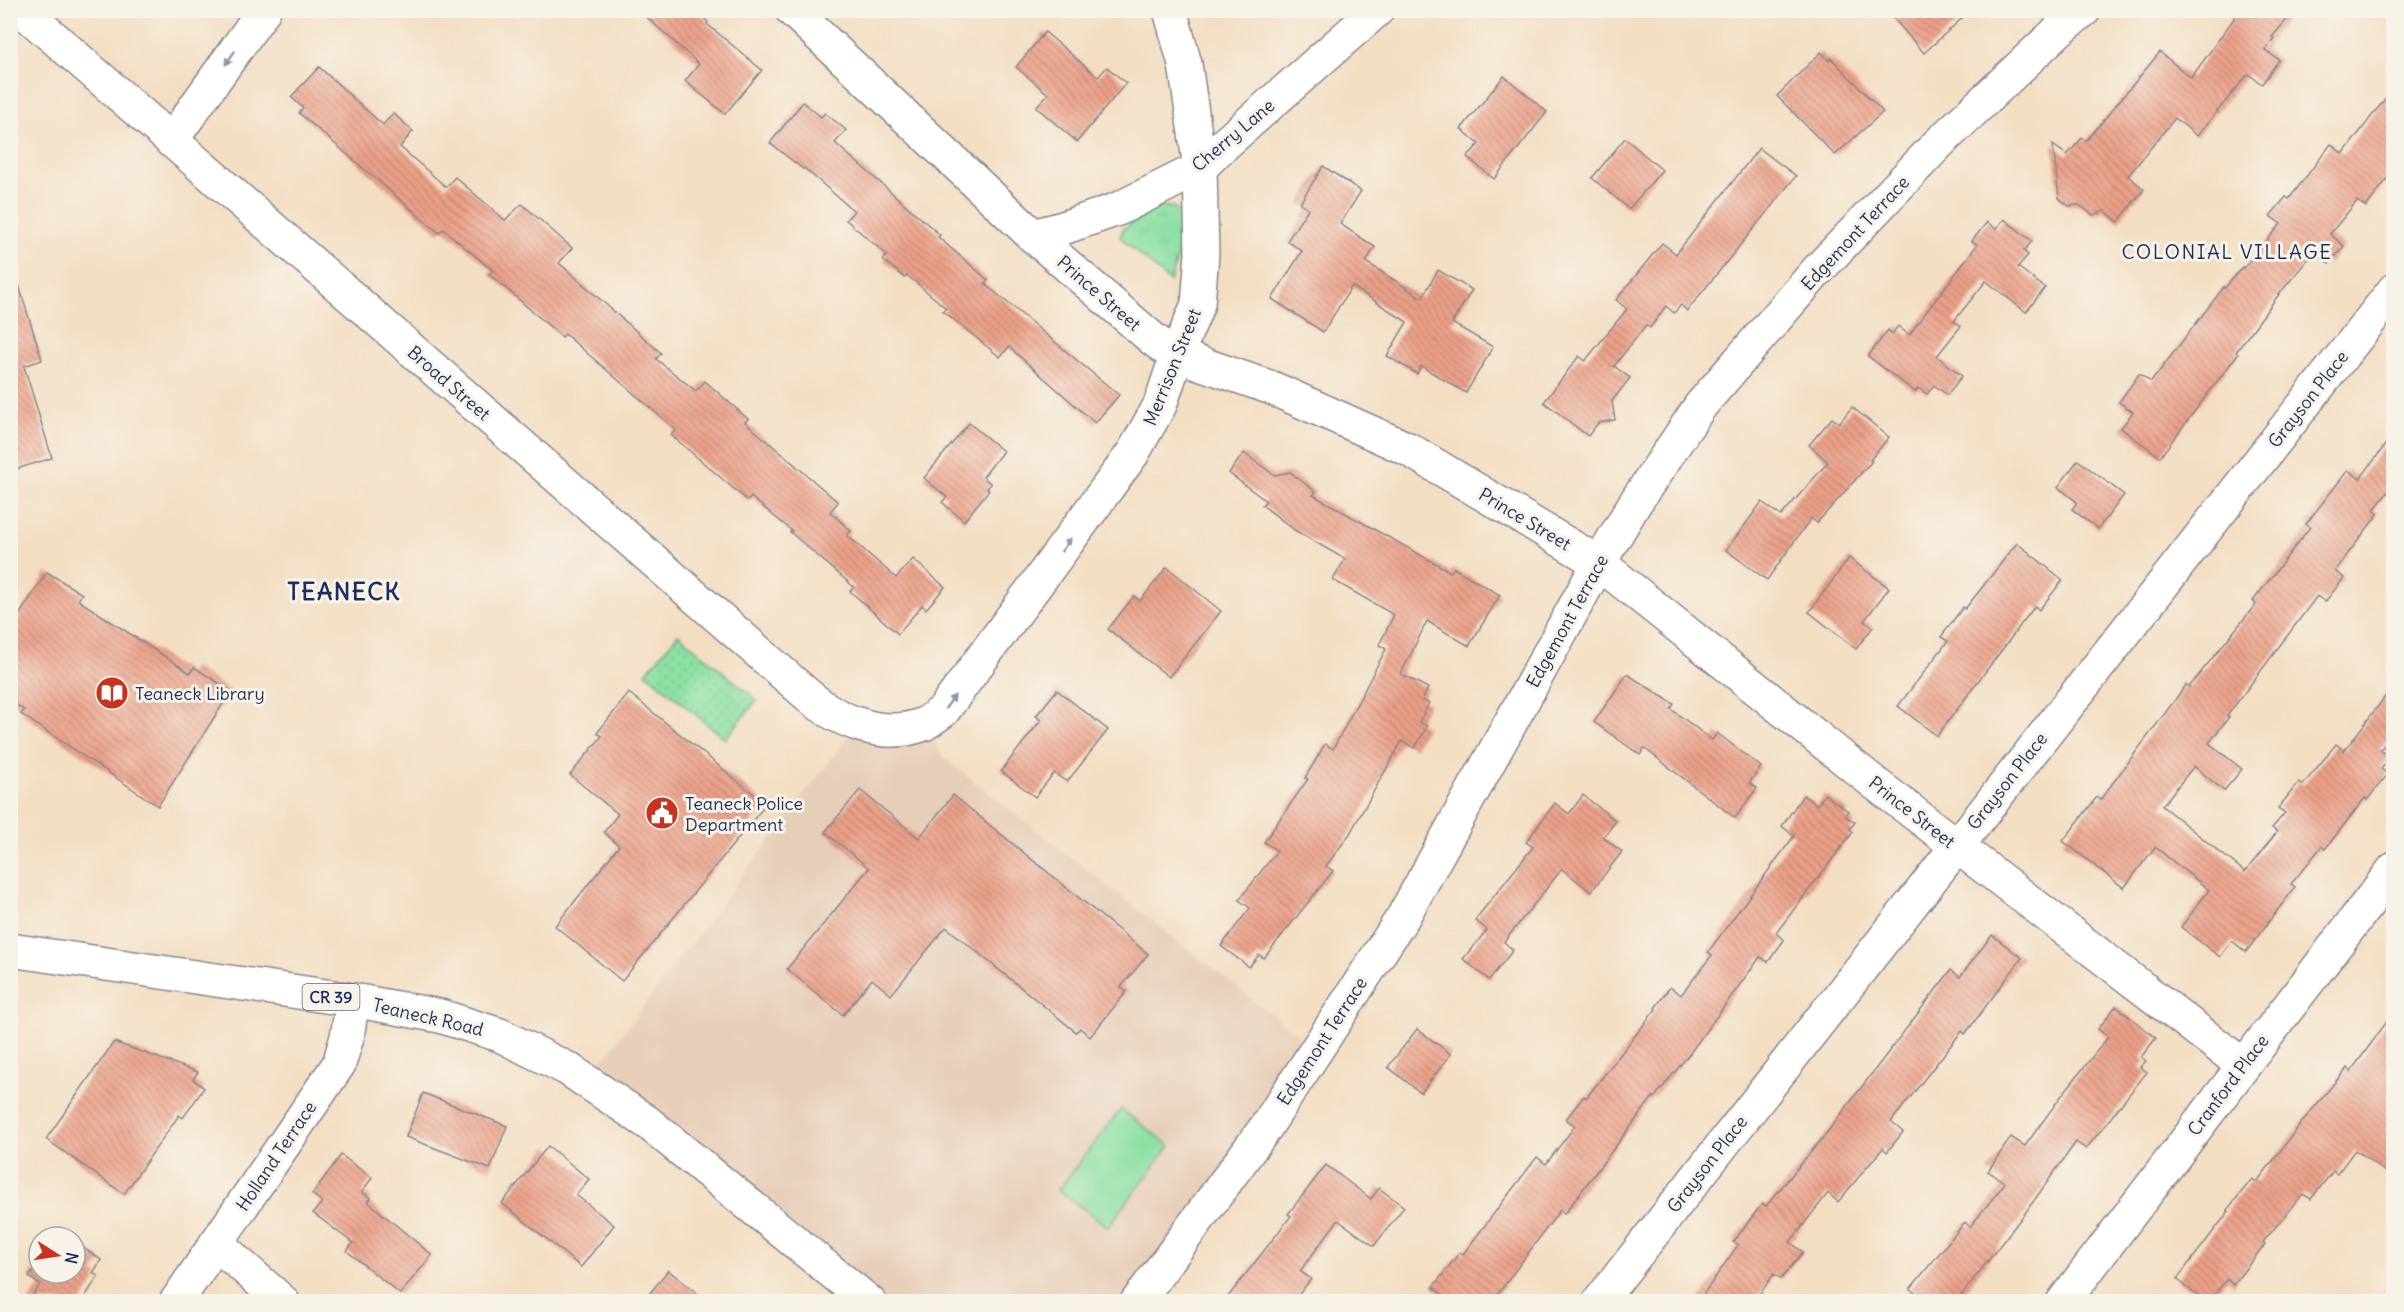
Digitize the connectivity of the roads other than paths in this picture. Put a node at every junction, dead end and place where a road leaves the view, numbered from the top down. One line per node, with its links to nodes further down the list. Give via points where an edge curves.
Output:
1 (22, 10): 7 (street, Broad Street)
2 (264, 10): 7 (street, one-way to 7)
3 (792, 10): 9 (street, Prince Street)
4 (1170, 10): 8 (street, Merrison Street, via 1185,64)
5 (1377, 10): 8 (street, Cherry Lane)
6 (2084, 10): 12 (street, Edgemont Terrace, via 1938,144 1816,272 1701,405)
7 (171, 141): 13 (street, Broad Street, via 810,697 830,713 858,725)
8 (1200, 168): 9 (street, Cherry Lane, via 1118,209); 11 (street, Merrison Street, via 1202,254 1198,304)
9 (1033, 236): 11 (street, Prince Street, via 1154,340)
10 (2394, 290): 14 (street, Grayson Place)
11 (1177, 355): 12 (street, Prince Street, via 1272,388 1407,449); 13 (street, Merrison Street, one-way to 11, via 924,724 950,702 1133,453 1160,405)
12 (1599, 562): 14 (street, Prince Street); 23 (street, Edgemont Terrace, via 1403,917 1266,1126)
13 (895, 729)
14 (1957, 846): 18 (street, Prince Street); 24 (street, Grayson Place)
15 (2394, 869): 18 (street, Cranford Place)
16 (10, 950): 17 (street, Teaneck Road / CR 39)
17 (353, 1000): 19 (street, Holland Terrace, via 339,1064); 22 (street, Teaneck Road / CR 39, via 478,1026 568,1070 647,1122)
18 (2244, 1065): 25 (street, Cranford Place)
19 (216, 1243): 20 (street, Holland Terrace); 21 (street)
20 (176, 1302)
21 (283, 1302)
22 (869, 1302)
23 (1137, 1302)
24 (1599, 1302)
25 (2063, 1302)

